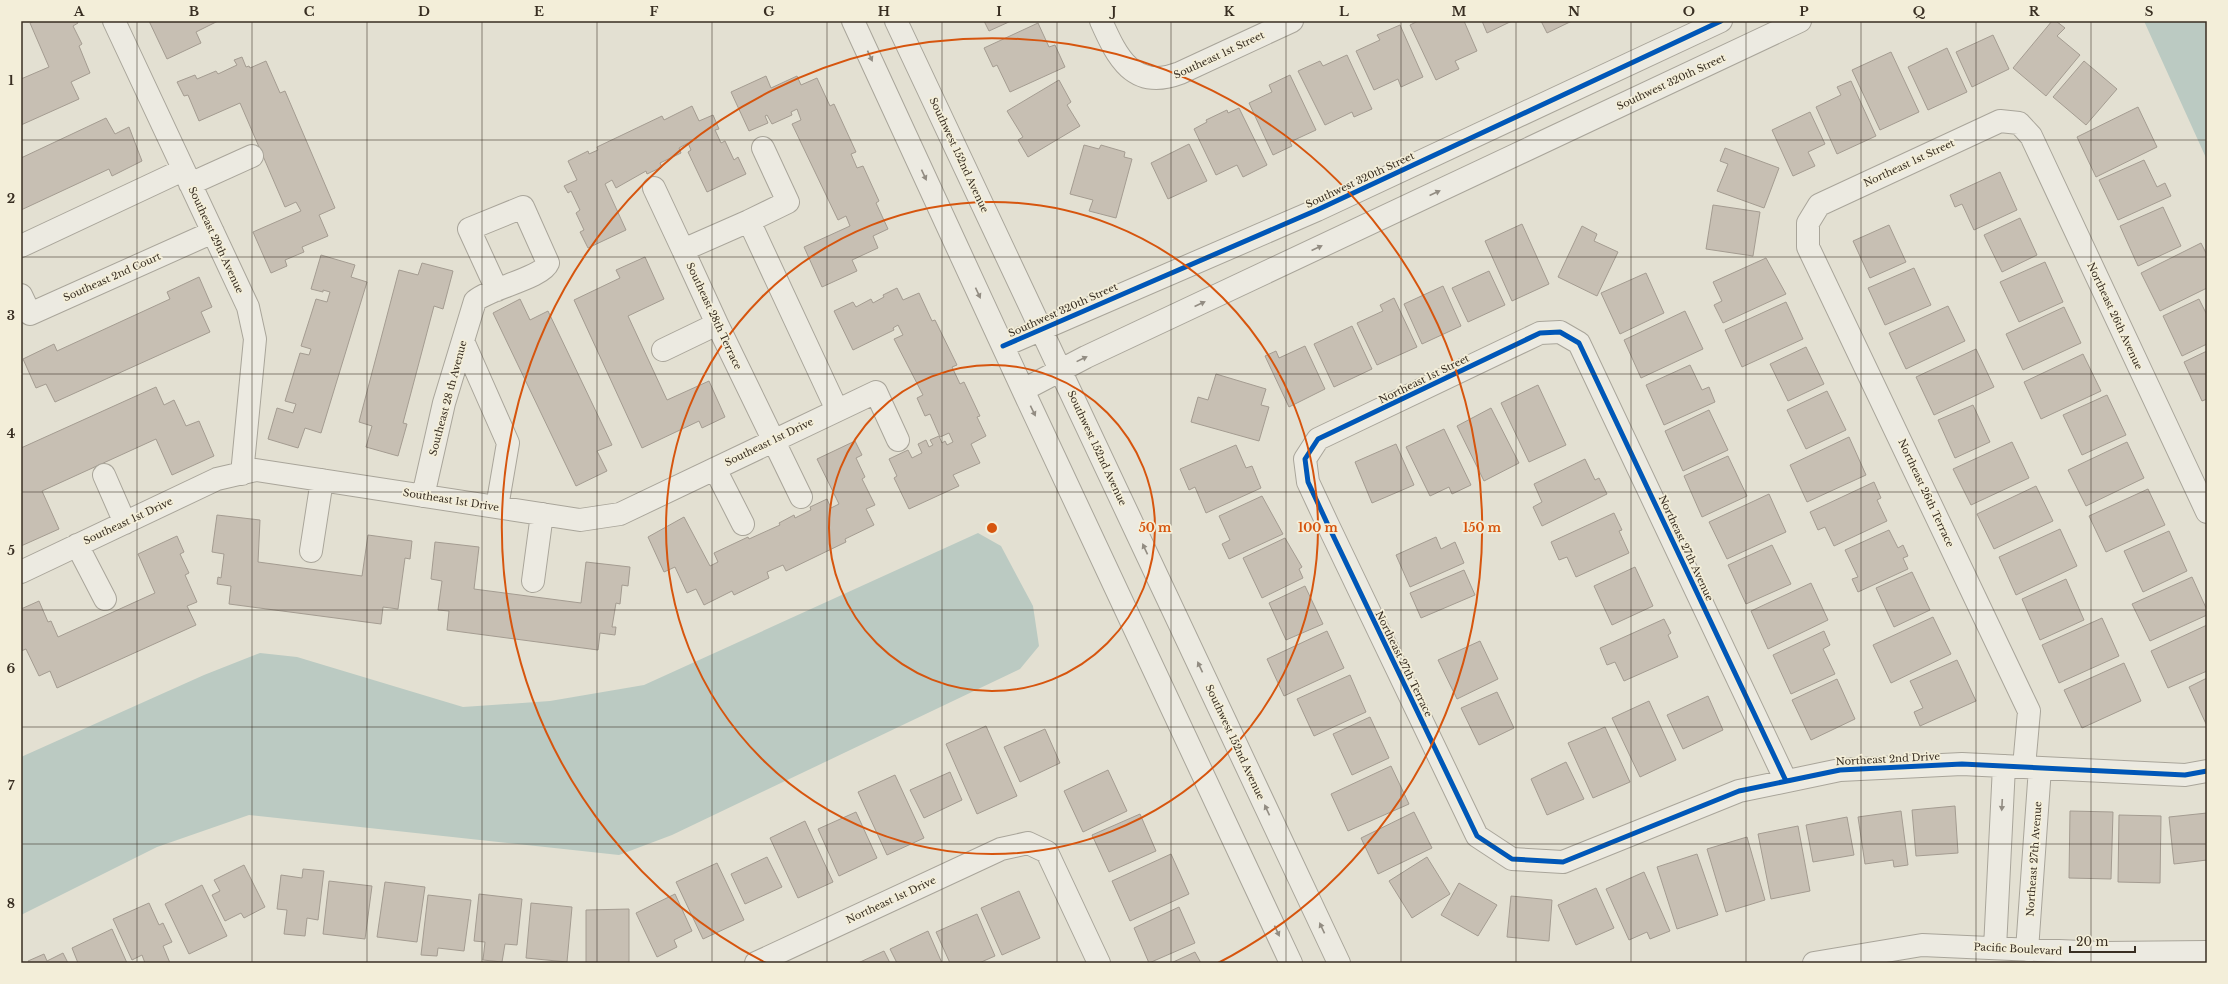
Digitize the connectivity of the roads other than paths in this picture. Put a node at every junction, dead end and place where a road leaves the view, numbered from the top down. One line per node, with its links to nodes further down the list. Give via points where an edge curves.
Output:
1 (114, 21): 12 (street, Southeast 29th Avenue)
2 (853, 21): 25 (street, one-way to 25)
3 (896, 21): 22 (street, Southwest 152nd Avenue)
4 (1100, 21): 8 (street, Southeast 1st Street, via 1123,63 1143,76 1157,78 1170,77)
5 (1292, 21): 8 (street, Southeast 1st Street)
6 (1721, 21): 22 (street, Southwest 320th Street, via 1317,210)
7 (1800, 21): 27 (street, Southwest 320th Street, one-way to 7)
8 (1269, 26)
9 (2019, 123): 15 (street, Northeast 1st Street, via 2000,121 1819,205); 40 (street, Northeast 26th Avenue, via 2032,136)
10 (763, 148): 14 (street, Southeast 28th Terrace, via 788,202)
11 (252, 156): 12 (street)
12 (187, 177): 16 (street, Southeast 29th Avenue); 17 (street)
13 (654, 188): 18 (street)
14 (749, 221): 18 (street, Southeast 28th Terrace); 29 (street)
15 (1808, 223): 49 (street, Northeast 26th Terrace, via 1808,246 2029,710)
16 (213, 232): 20 (street, Southeast 2nd Court, via 30,314); 34 (street, Southeast 29th Avenue, via 248,308 255,339)
17 (21, 246)
18 (683, 250): 21 (street, Southeast 28th Terrace)
19 (497, 290): 24 (street, Southeast 28 th Avenue, via 475,301)
20 (21, 295)
21 (716, 324): 26 (street); 30 (street, Southeast 28th Terrace)
22 (1041, 330): 25 (street, Southwest 320th Street); 27 (street, Southwest 152nd Avenue)
23 (1560, 332): 32 (street, Northeast 1st Street, via 1540,333 1318,439); 51 (street, Northeast 27th Avenue, via 1579,344)
24 (463, 341): 37 (street, Southeast 28 th Avenue, via 444,403); 39 (street, via 508,443)
25 (1003, 346): 28 (street)
26 (663, 350)
27 (1060, 370): 28 (street, Southwest 320th Street); 61 (street, Southwest 152nd Avenue, one-way to 27)
28 (1023, 390): 60 (street, one-way to 60)
29 (837, 410): 30 (street, Southeast 1st Drive); 31 (street, Southeast 1st Drive, via 876,392)
30 (774, 440): 33 (street, Southeast 1st Drive); 38 (street, Southeast 28th Terrace)
31 (898, 440)
32 (1305, 459): 52 (street, Northeast 27th Terrace, via 1308,482 1477,836)
33 (715, 468): 41 (street, Southeast 1st Drive, via 620,514 580,520); 43 (street)
34 (242, 474): 36 (street, Southeast 1st Drive, via 256,470); 42 (street, Southeast 1st Drive, via 217,479)
35 (104, 475): 42 (street)
36 (322, 480): 37 (street, Southeast 1st Drive); 45 (street)
37 (423, 496): 39 (street, Southeast 1st Drive)
38 (801, 497)
39 (497, 507): 41 (street, Southeast 1st Drive)
40 (2207, 512)
41 (542, 514): 47 (street)
42 (125, 523): 44 (street, Southeast 1st Drive)
43 (743, 524)
44 (77, 545): 46 (street, Southeast 1st Drive); 48 (street)
45 (311, 551)
46 (21, 572)
47 (533, 581)
48 (105, 599)
49 (2023, 767): 50 (street, Northeast 2nd Drive, via 2185,775); 51 (street, Northeast 2nd Drive, via 1962,764 1840,770); 53 (street, Northeast 27th Avenue); 55 (street, one-way to 55)
50 (2207, 771)
51 (1786, 781): 52 (street, Northeast 2nd Drive, via 1739,791 1563,862)
52 (1512, 859)
53 (2027, 950): 54 (street, Pacific Boulevard, via 2103,953); 55 (street, Pacific Boulevard)
54 (2207, 952)
55 (1987, 953): 56 (street, Pacific Boulevard)
56 (1955, 955): 57 (street, Pacific Boulevard, via 1922,945)
57 (1822, 962)
58 (756, 963): 59 (street, Northeast 1st Drive, via 1001,849 1028,843 1047,852)
59 (1099, 963)
60 (1291, 963)
61 (1339, 963)

